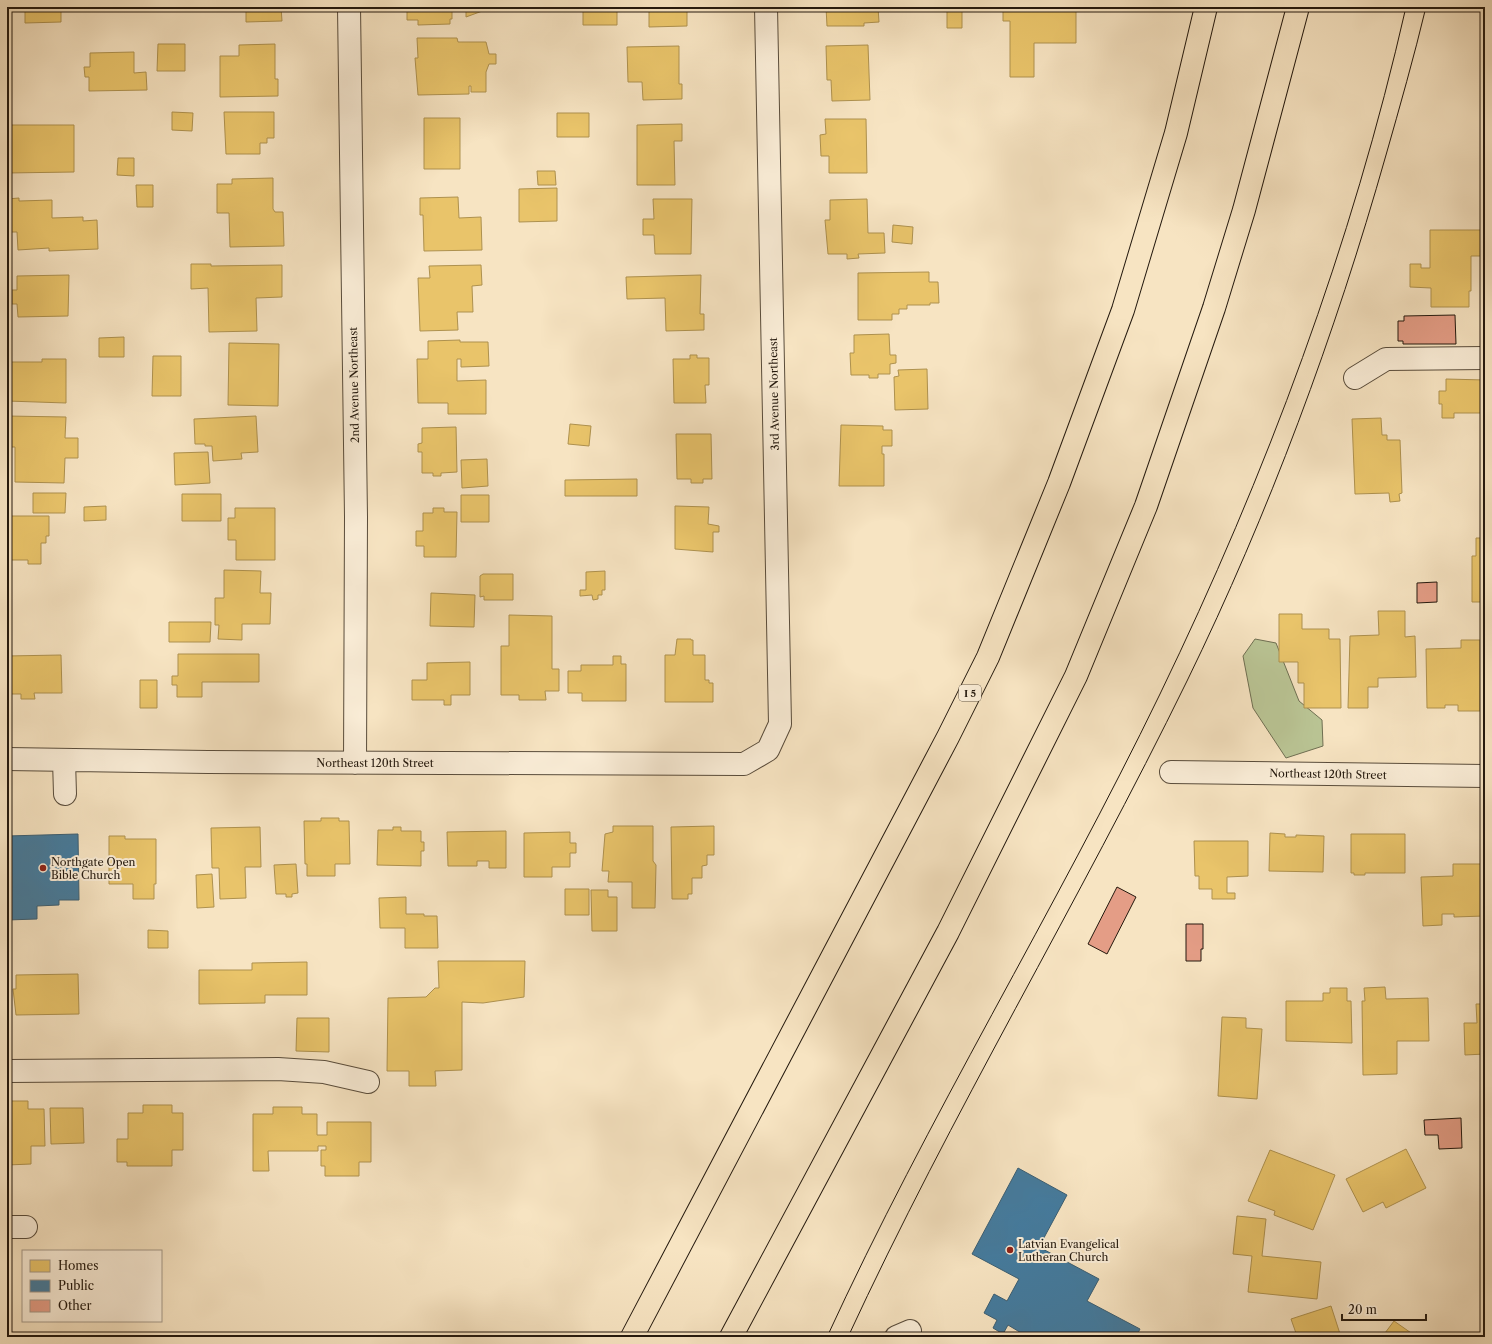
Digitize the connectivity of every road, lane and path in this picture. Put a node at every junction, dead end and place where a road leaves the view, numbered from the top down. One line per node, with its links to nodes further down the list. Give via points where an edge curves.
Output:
1 (349, 7): 9 (street, 2nd Avenue Northeast, via 356,517)
2 (766, 7): 10 (street, 3rd Avenue Northeast, via 780,724 768,750)
3 (1206, 7): 24 (highway, I 5, via 1176,133 1123,310 1060,483 988,657)
4 (1298, 7): 25 (highway, via 1244,210 1204,336 1146,506 1076,676 948,932)
5 (1485, 358): 6 (street, via 1386,358)
6 (1355, 378)
7 (7, 759): 8 (street, Northeast 120th Street)
8 (64, 760): 9 (street, Northeast 120th Street); 13 (street)
9 (355, 763): 10 (street, Northeast 120th Street)
10 (744, 764)
11 (1171, 772): 12 (street, Northeast 120th Street)
12 (1485, 776)
13 (65, 794)
14 (7, 1071): 15 (street, via 278,1069 324,1072)
15 (368, 1082)
16 (280, 1332): 21 (path)
17 (312, 1332): 22 (path)
18 (344, 1332): 23 (path)
19 (248, 1333): 20 (path)
20 (248, 1337)
21 (280, 1337)
22 (312, 1337)
23 (344, 1337)
24 (632, 1337)
25 (731, 1337)

